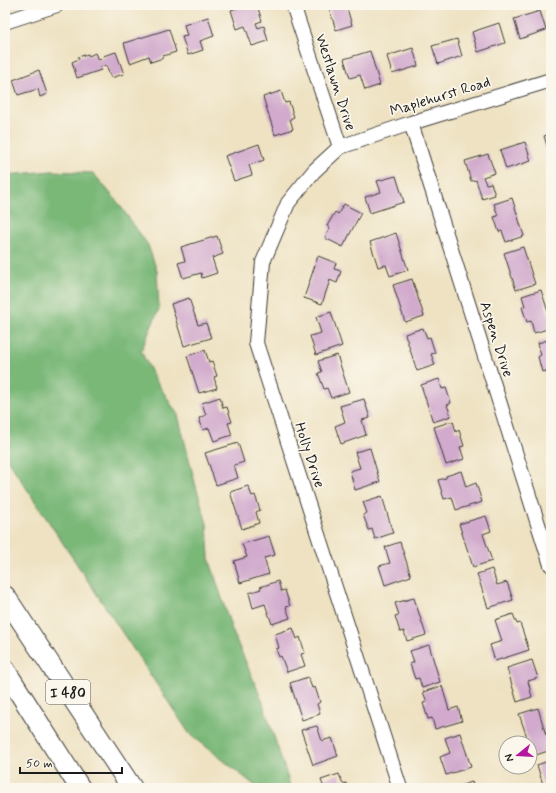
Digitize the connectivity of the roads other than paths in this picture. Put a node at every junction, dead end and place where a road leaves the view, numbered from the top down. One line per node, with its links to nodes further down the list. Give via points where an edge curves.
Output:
1 (57, 5): 3 (street)
2 (293, 5): 6 (street, Westlawn Drive)
3 (5, 22)
4 (551, 80): 5 (street, Maplehurst Road)
5 (411, 123): 6 (street, Maplehurst Road); 7 (street, Aspen Drive)
6 (340, 146): 12 (street, Holly Drive, via 314,171 285,210 263,262 256,343)
7 (551, 565)
8 (5, 596): 11 (highway, I 480)
9 (5, 670): 10 (highway, I 480)
10 (80, 788)
11 (132, 788)
12 (400, 788)

